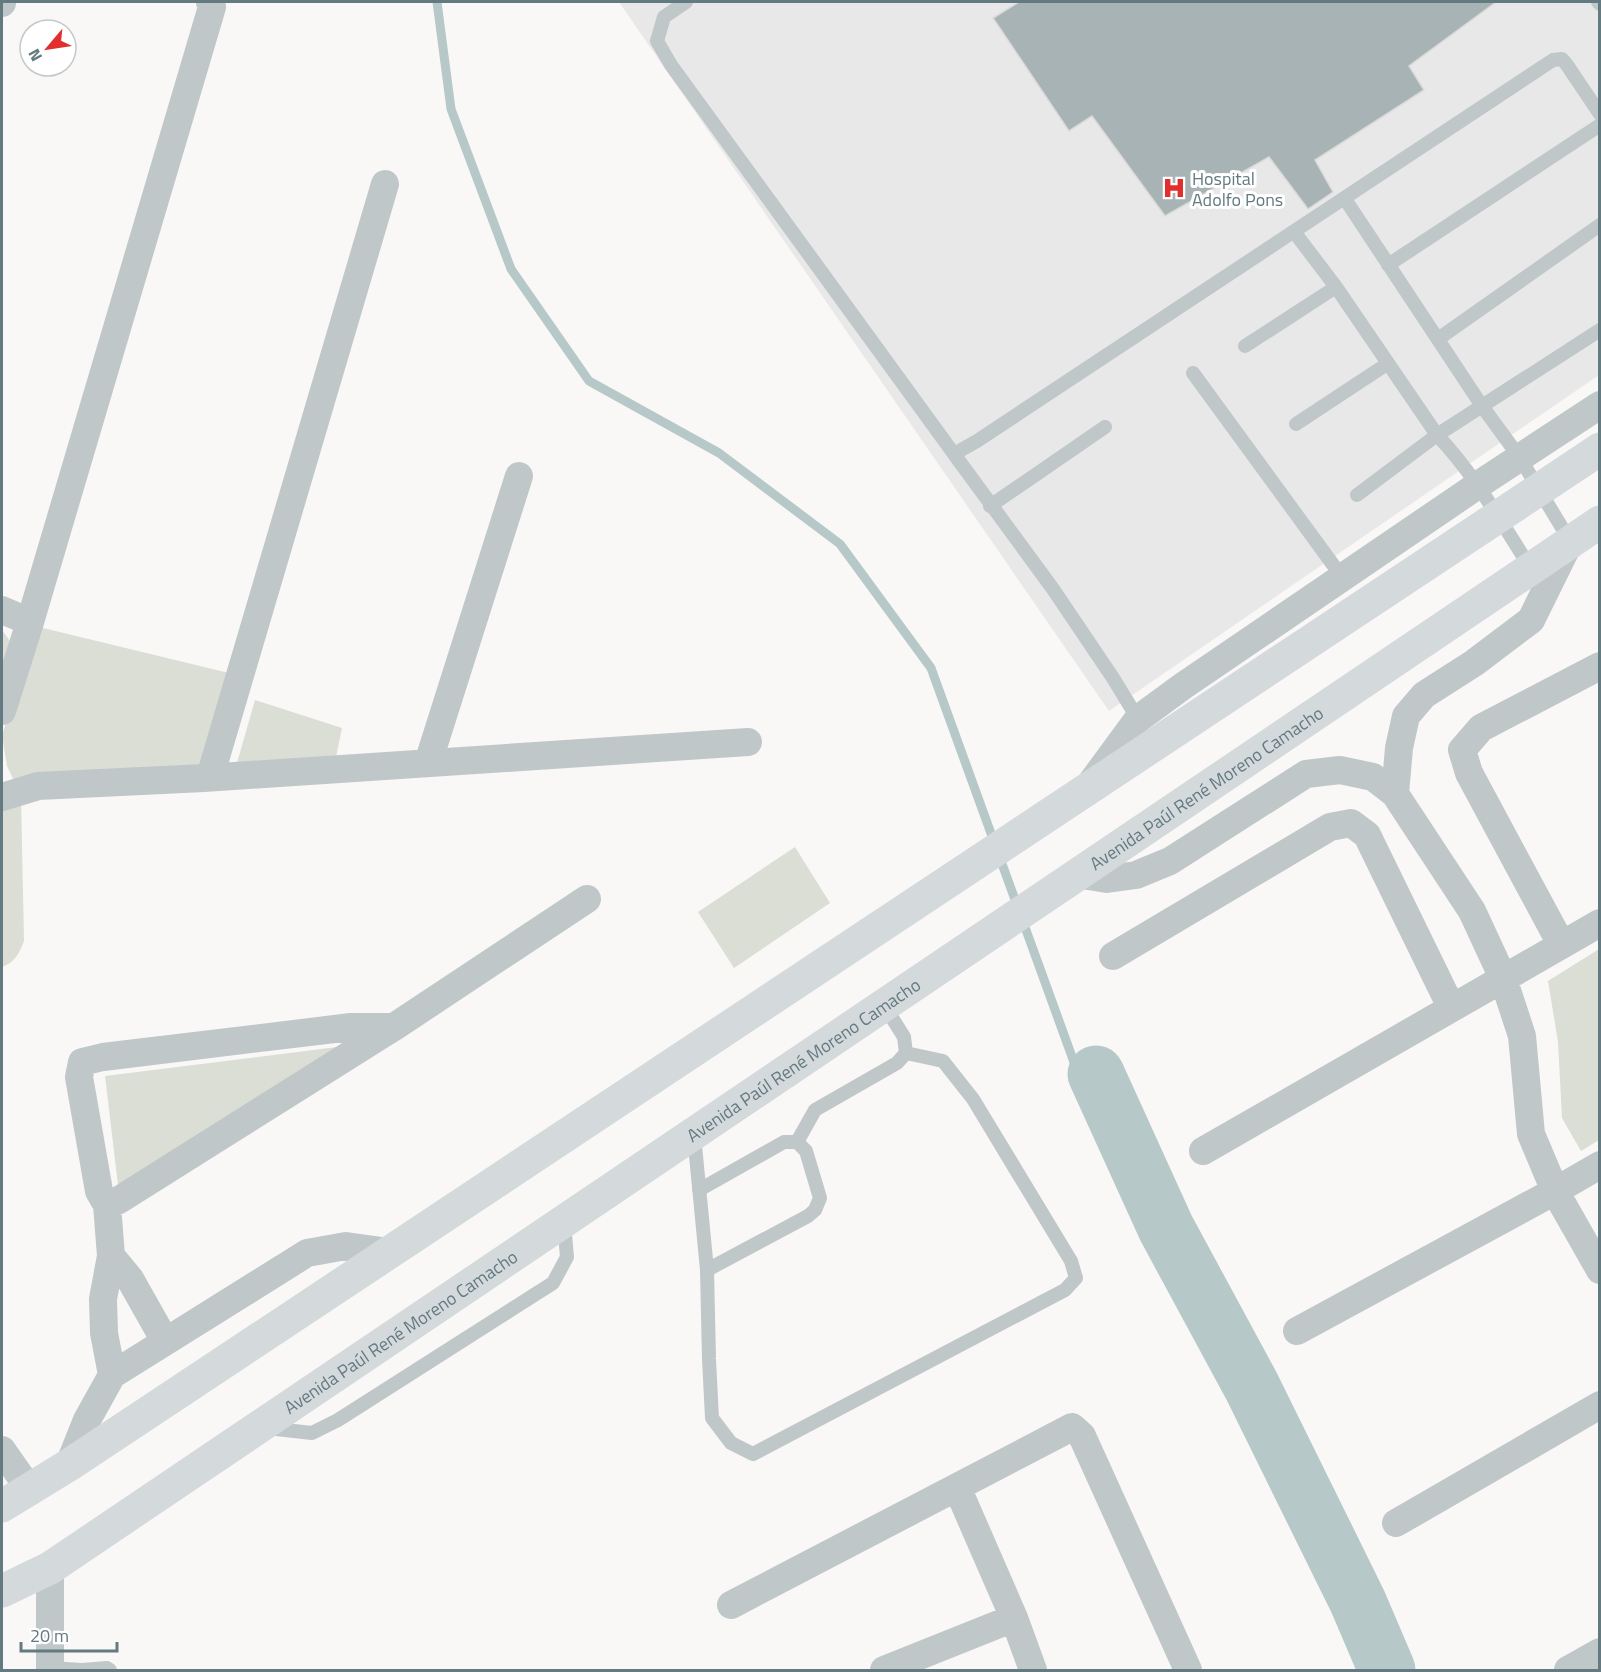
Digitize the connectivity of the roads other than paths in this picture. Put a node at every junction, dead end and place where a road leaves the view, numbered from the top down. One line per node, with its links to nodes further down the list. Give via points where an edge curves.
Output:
1 (210, 2): 35 (street, via 212,7)
2 (686, 2): 22 (lane, via 664,17 657,41 671,65)
3 (1599, 114): 6 (lane, via 1568,65 1562,59 1553,60)
4 (1599, 125): 9 (lane)
5 (385, 184): 41 (street)
6 (1345, 199): 8 (lane); 9 (lane)
7 (1599, 225): 12 (lane)
8 (1294, 233): 10 (lane); 22 (lane)
9 (1388, 265): 12 (lane)
10 (1336, 287): 13 (lane); 14 (lane)
11 (1599, 330): 17 (lane)
12 (1438, 339): 17 (lane)
13 (1245, 346)
14 (1387, 364): 18 (lane); 20 (lane)
15 (1193, 373): 33 (lane)
16 (1599, 405): 23 (street)
17 (1482, 406): 20 (lane); 23 (lane)
18 (1296, 424)
19 (1105, 427): 28 (lane)
20 (1437, 435): 25 (lane); 27 (lane)
21 (1599, 449): 26 (main road)
22 (954, 454): 28 (lane)
23 (1520, 458): 25 (street); 26 (lane)
24 (519, 476): 40 (street)
25 (1478, 485): 29 (lane); 33 (street)
26 (1538, 489): 29 (main road); 31 (lane)
27 (1357, 495)
28 (990, 506): 38 (lane, via 1053,589)
29 (1497, 516): 32 (lane); 42 (main road)
30 (1599, 522): 31 (main road, Avenida Paúl René Moreno Camacho)
31 (1570, 541): 32 (main road, Avenida Paúl René Moreno Camacho); 43 (street, via 1531,620 1424,695 1406,716)
32 (1530, 567): 45 (main road, Avenida Paúl René Moreno Camacho)
33 (1342, 578): 38 (street)
34 (2, 610): 35 (street)
35 (30, 622): 37 (street)
36 (1599, 666): 48 (street, via 1481,728 1462,750 1469,773)
37 (2, 711)
38 (1138, 719): 42 (street)
39 (748, 742): 40 (street)
40 (428, 763): 41 (street)
41 (210, 777): 44 (street, via 38,786)
42 (1089, 786): 63 (main road)
43 (1395, 794): 45 (street, via 1373,777 1340,770 1306,774 1170,861 1136,875 1107,879); 50 (street, via 1472,911)
44 (2, 797)
45 (1076, 874): 51 (main road, Avenida Paúl René Moreno Camacho)
46 (587, 899): 53 (street)
47 (1599, 923): 48 (street)
48 (1561, 944): 50 (street)
49 (1113, 956): 52 (street, via 1330,827 1351,822 1367,835)
50 (1503, 978): 52 (street); 60 (street, via 1522,1036 1531,1134)
51 (884, 1004): 54 (lane, via 904,1037); 55 (main road, Avenida Paúl René Moreno Camacho)
52 (1451, 1007): 57 (street)
53 (394, 1027): 61 (street); 61 (street, via 351,1027 82,1062 79,1077 99,1191)
54 (906, 1053): 56 (lane, via 897,1063 815,1110); 65 (lane, via 943,1061 973,1099 1071,1261 1076,1278 1071,1284 753,1454 731,1443 712,1418)
55 (694, 1132): 59 (lane); 62 (main road, Avenida Paúl René Moreno Camacho)
56 (797, 1142): 59 (lane, via 784,1143); 65 (lane, via 807,1151 820,1198 815,1210)
57 (1203, 1151)
58 (1599, 1165): 60 (street)
59 (699, 1190): 65 (lane)
60 (1556, 1191): 66 (street); 67 (street)
61 (107, 1205): 64 (street)
62 (563, 1221): 71 (main road, Avenida Paúl René Moreno Camacho); 71 (lane, via 567,1257 553,1283 312,1433)
63 (389, 1252): 68 (street, via 346,1246 307,1253); 73 (main road)
64 (111, 1256): 68 (street, via 130,1279); 69 (street, via 103,1299 104,1333)
65 (707, 1270)
66 (1599, 1270)
67 (1297, 1331)
68 (165, 1341): 69 (street)
69 (112, 1375): 73 (street, via 87,1420)
70 (1599, 1405): 77 (street)
71 (259, 1426): 78 (main road, Avenida Paúl René Moreno Camacho)
72 (2, 1450): 75 (street)
73 (69, 1465): 75 (main road)
74 (957, 1487): 80 (street); 81 (street); 87 (street, via 1072,1426 1082,1436)
75 (30, 1490): 76 (main road)
76 (2, 1506)
77 (1396, 1523)
78 (50, 1568): 79 (main road, Avenida Paúl René Moreno Camacho); 83 (street)
79 (2, 1591)
80 (731, 1605)
81 (1014, 1618): 85 (street); 86 (street)
82 (1599, 1652): 88 (street)
83 (50, 1669): 84 (lane)
84 (110, 1671)
85 (884, 1671)
86 (1033, 1671)
87 (1188, 1671)
88 (1568, 1671)

